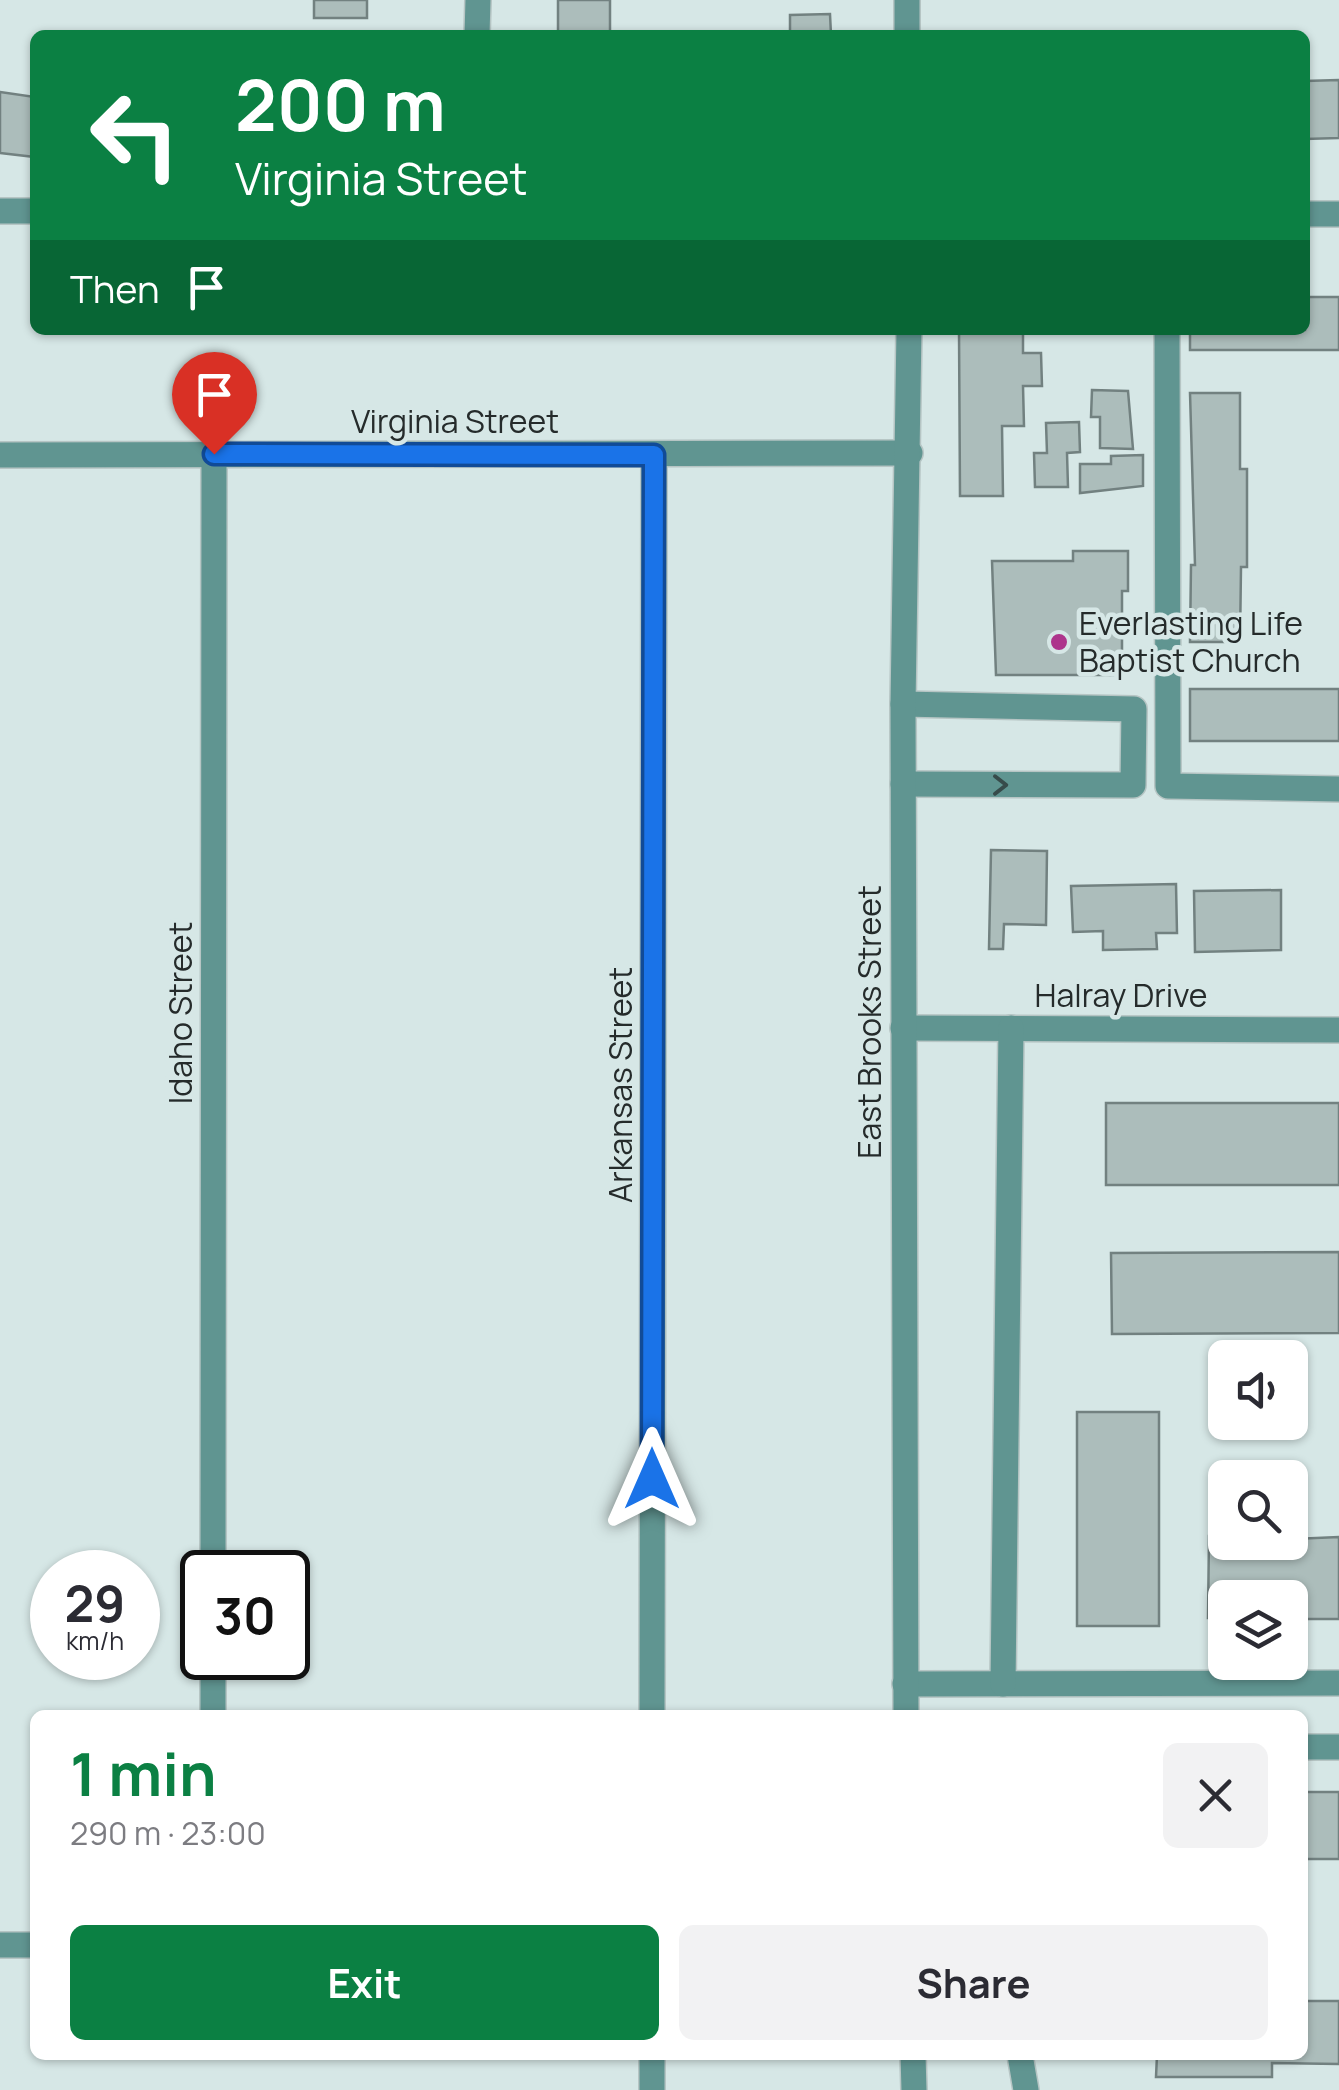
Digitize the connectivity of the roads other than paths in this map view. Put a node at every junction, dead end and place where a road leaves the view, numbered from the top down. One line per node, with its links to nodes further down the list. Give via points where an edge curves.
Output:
1 (478, 0): 3 (street)
2 (907, 0): 4 (street)
3 (478, 30)
4 (907, 30)
5 (0, 211): 6 (street)
6 (30, 211)
7 (1310, 214): 8 (street)
8 (1339, 214)
9 (910, 335): 11 (street, East Brooks Street)
10 (1167, 335): 17 (street, via 1168,786)
11 (910, 453): 14 (street, Virginia Street); 15 (street, East Brooks Street)
12 (214, 454): 13 (street, Virginia Street); 14 (street, Virginia Street); 21 (street, Idaho Street)
13 (0, 455)
14 (654, 455): 27 (street, Arkansas Street)
15 (903, 704): 16 (street, East Brooks Street); 16 (street, one-way to 15, via 1133,786 1134,728 1134,709)
16 (903, 784): 18 (street, East Brooks Street)
17 (1339, 789)
18 (903, 1028): 19 (street, Halray Drive); 24 (street, East Brooks Street)
19 (1011, 1028): 20 (street, Halray Drive); 25 (street)
20 (1339, 1030)
21 (213, 1550)
22 (213, 1680): 26 (street)
23 (1339, 1683): 25 (street)
24 (905, 1684): 25 (street); 28 (street, East Brooks Street)
25 (1003, 1684)
26 (213, 1710)
27 (652, 1710)
28 (906, 1710)
29 (1339, 1746): 30 (street)
30 (1308, 1747)
31 (0, 1945): 32 (street)
32 (30, 1945)
33 (652, 2060): 36 (street)
34 (913, 2060): 37 (street)
35 (1021, 2060): 38 (street)
36 (652, 2090)
37 (914, 2090)
38 (1026, 2090)

